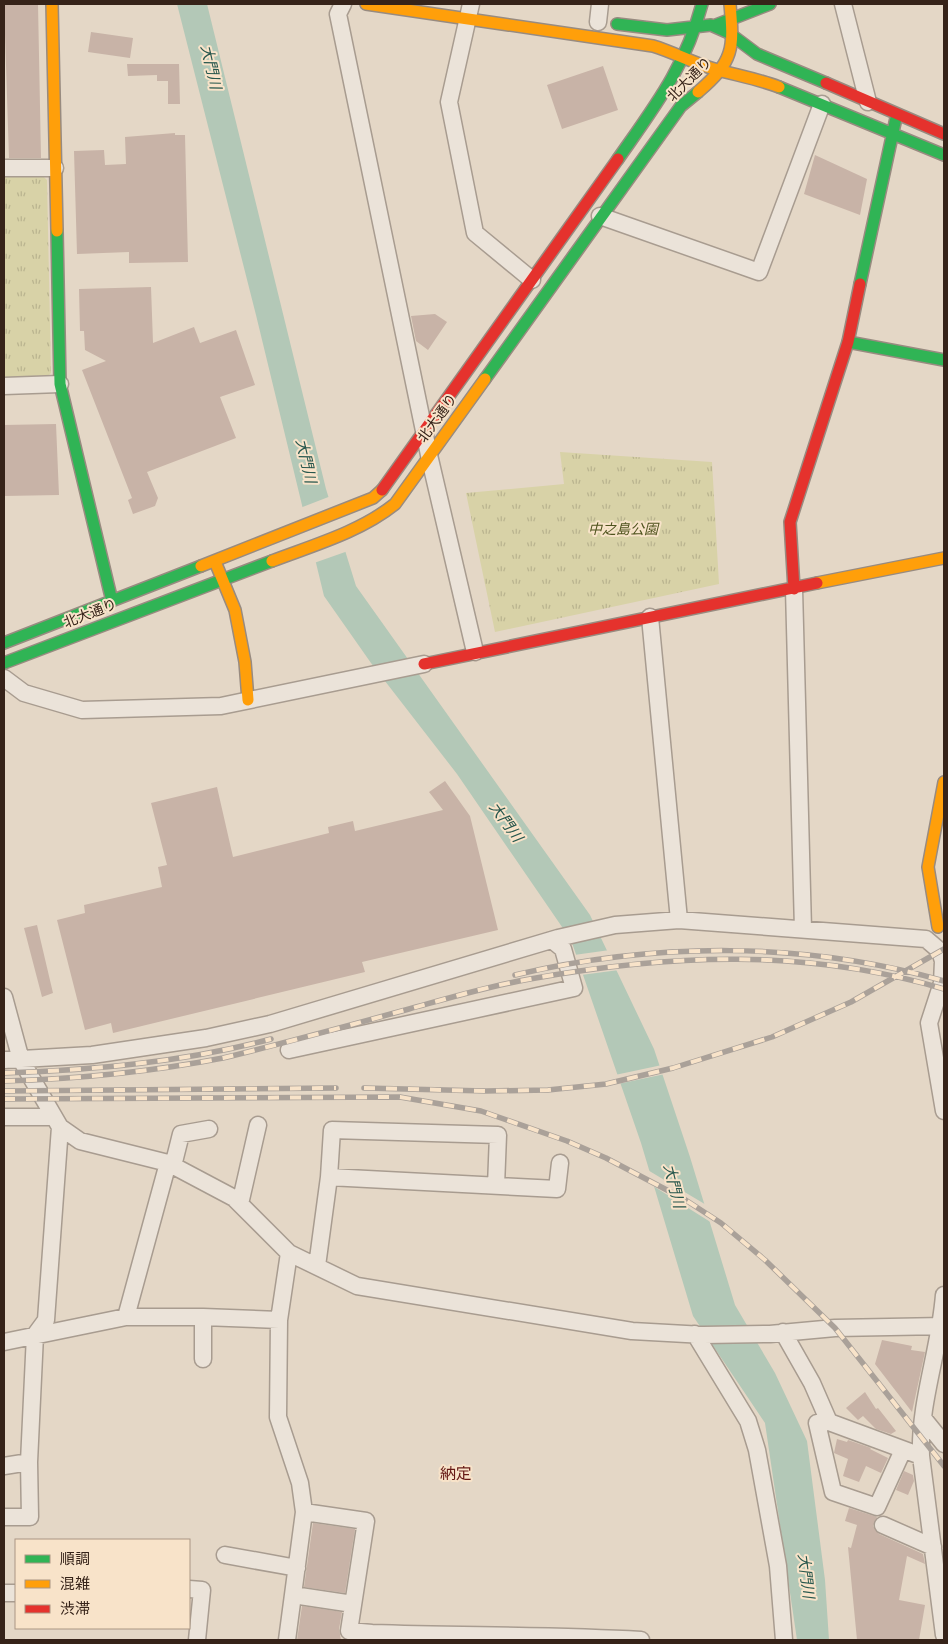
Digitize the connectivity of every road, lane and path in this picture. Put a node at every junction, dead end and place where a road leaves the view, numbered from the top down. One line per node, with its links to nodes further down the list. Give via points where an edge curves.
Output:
1 (52, 4): 31 (street)
2 (343, 4): 38 (street, via 338,14)
3 (366, 4): 9 (street)
4 (600, 4): 11 (street)
5 (700, 4): 12 (street, 北大通り); 13 (street, via 686,17)
6 (770, 4): 10 (street)
7 (843, 4): 23 (street)
8 (719, 6): 10 (street, 北大通り)
9 (472, 7): 15 (street); 33 (street, via 449,102 475,233)
10 (731, 20): 12 (street); 14 (street, 北大通り); 17 (street, via 738,36)
11 (593, 21): 13 (street)
12 (707, 28): 13 (street); 14 (street); 16 (street); 18 (street, 北大通り)
13 (651, 29): 18 (street)
14 (732, 37): 16 (street, 北大通り); 17 (street)
15 (653, 46): 18 (street); 18 (street, via 675,52); 22 (street, via 666,57 671,69)
16 (730, 49): 19 (street, 北大通り, via 725,64); 20 (street, via 740,64)
17 (757, 54): 23 (street)
18 (688, 60): 19 (street); 22 (street, 北大通り); 25 (street)
19 (719, 70): 20 (street); 21 (street, 北大通り)
20 (757, 78): 21 (street, via 728,76); 24 (street)
21 (704, 87): 25 (street, 北大通り)
22 (664, 94): 33 (street, 北大通り)
23 (868, 102): 26 (street)
24 (822, 104): 27 (street); 32 (street, via 759,272)
25 (681, 106): 32 (street, 北大通り)
26 (898, 114): 27 (street); 28 (street)
27 (891, 133): 29 (street); 34 (street)
28 (944, 134)
29 (944, 155)
30 (4, 168): 31 (street)
31 (55, 168): 36 (street)
32 (600, 216): 39 (street, 北大通り)
33 (532, 280): 38 (street, 北大通り)
34 (848, 342): 35 (street); 43 (street, via 790,522)
35 (944, 360)
36 (60, 384): 37 (street); 44 (street)
37 (4, 386)
38 (424, 428): 39 (street); 41 (street, 北大通り, via 382,490 373,498)
39 (429, 455): 42 (street, 北大通り, via 395,504 381,515 347,532); 47 (street)
40 (944, 558): 43 (street)
41 (214, 560): 42 (street); 44 (street, 北大通り)
42 (222, 578): 48 (street, 北大通り); 51 (street, via 235,610 246,662)
43 (794, 588): 45 (street); 55 (street)
44 (112, 600): 46 (street, 北大通り)
45 (650, 617): 47 (street); 53 (street)
46 (4, 643)
47 (475, 652): 49 (street)
48 (4, 663)
49 (424, 664): 51 (street)
50 (4, 678): 51 (street, via 24,693 82,710 221,706)
51 (248, 700)
52 (944, 782): 54 (street, via 928,868)
53 (679, 920): 55 (street); 56 (street, via 615,925)
54 (941, 925): 57 (street)
55 (803, 929): 57 (street)
56 (555, 939): 60 (street, via 563,949 574,988); 62 (street, via 261,1026 146,1048)
57 (926, 939): 58 (street, via 940,951)
58 (943, 961): 63 (street, via 942,984 929,1022)
59 (4, 997): 62 (street)
60 (290, 1050)
61 (4, 1060): 62 (street)
62 (21, 1060): 66 (street)
63 (942, 1085): 64 (street)
64 (944, 1111)
65 (4, 1117): 66 (street)
66 (57, 1122): 70 (street, via 80,1140); 83 (street, via 46,1320)
67 (209, 1129): 70 (street, via 181,1134)
68 (260, 1129): 73 (street)
69 (560, 1164): 72 (street, via 557,1189)
70 (171, 1165): 73 (street); 77 (street)
71 (329, 1177): 72 (street); 72 (street, via 332,1130 498,1136); 75 (street)
72 (496, 1186)
73 (240, 1204): 74 (street)
74 (288, 1253): 75 (street); 79 (street)
75 (317, 1266): 82 (street, via 357,1286 632,1331)
76 (944, 1295): 80 (street)
77 (126, 1317): 78 (street); 83 (street)
78 (203, 1317): 79 (street); 85 (street)
79 (279, 1320): 93 (street, via 278,1417 300,1483)
80 (943, 1326): 81 (street, via 835,1328); 86 (street)
81 (776, 1333): 82 (street); 87 (street, via 812,1383)
82 (700, 1334): 108 (street, via 748,1421 757,1450 778,1566)
83 (35, 1335): 84 (street); 91 (street)
84 (4, 1342)
85 (203, 1358)
86 (923, 1418): 88 (street); 90 (street)
87 (829, 1422): 89 (street); 89 (street, via 817,1423 833,1492 877,1507)
88 (944, 1444)
89 (903, 1450): 90 (street)
90 (920, 1456): 96 (street)
91 (29, 1462): 92 (street); 94 (street, via 30,1517)
92 (4, 1466)
93 (304, 1512): 98 (street); 101 (street, via 366,1520)
94 (4, 1517)
95 (883, 1525): 96 (street)
96 (932, 1547): 102 (street)
97 (224, 1555): 98 (street)
98 (297, 1568): 100 (street)
99 (190, 1589): 105 (street, via 202,1590)
100 (293, 1595): 101 (street); 106 (street)
101 (353, 1604): 103 (street, via 349,1630)
102 (944, 1635)
103 (404, 1637): 104 (street)
104 (511, 1639): 107 (street, via 582,1637)
105 (197, 1640)
106 (287, 1640)
107 (641, 1640)
108 (784, 1640)

